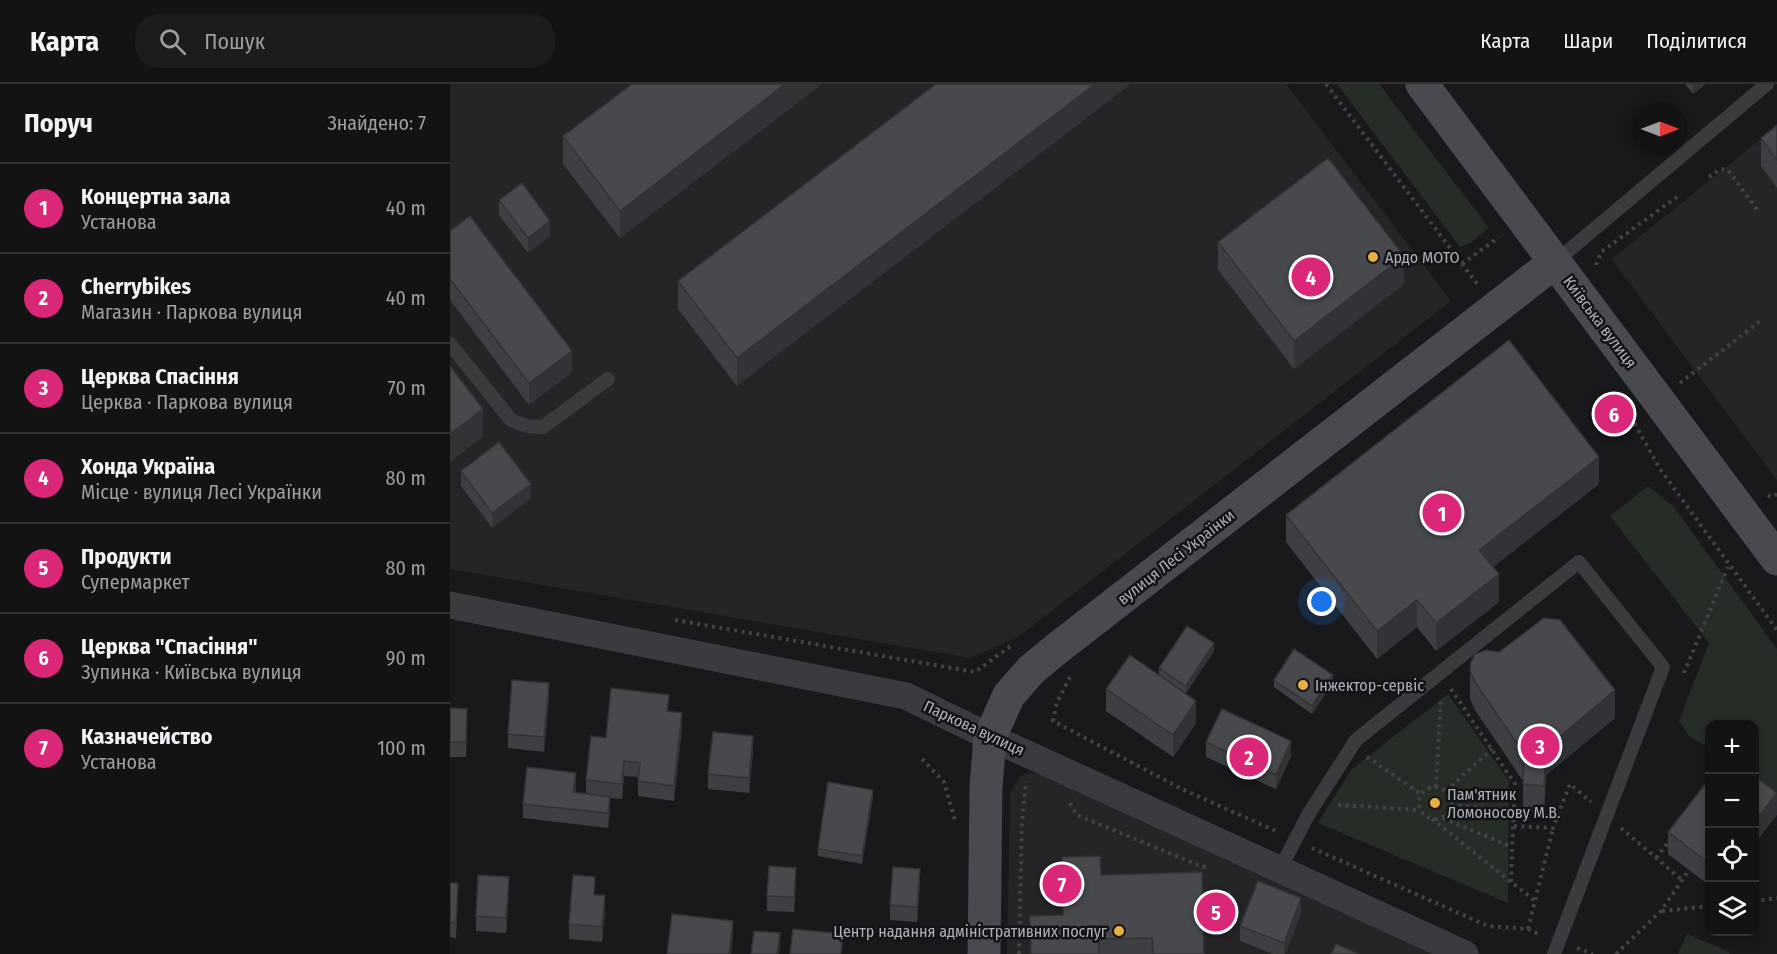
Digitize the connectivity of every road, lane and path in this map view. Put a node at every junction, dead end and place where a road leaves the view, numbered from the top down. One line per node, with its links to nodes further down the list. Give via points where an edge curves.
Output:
1 (1326, 84): 10 (path)
2 (1422, 84): 9 (street, Київська вулиця)
3 (1767, 84): 9 (lane)
4 (1709, 177): 6 (path, via 1720,169 1728,170)
5 (1681, 194): 8 (path)
6 (1758, 211)
7 (1499, 237): 10 (path)
8 (1601, 252)
9 (1555, 262): 11 (street, вулиця Лесі Українки); 19 (street, Київська вулиця)
10 (1462, 264): 11 (path)
11 (1497, 309): 29 (street, вулиця Лесі Українки, via 1032,669 1009,695)
12 (1763, 319): 15 (path)
13 (450, 344): 14 (lane, via 511,420 527,426 543,427)
14 (608, 379)
15 (1679, 384)
16 (1626, 407): 20 (path, via 1660,469)
17 (1777, 494): 18 (path)
18 (1772, 497)
19 (1773, 547)
20 (1729, 566): 23 (path); 25 (path)
21 (450, 605): 29 (street, Паркова вулиця, via 906,696)
22 (670, 620): 24 (path, via 975,672)
23 (1777, 630)
24 (1014, 644)
25 (1683, 675)
26 (1450, 687): 30 (path)
27 (1441, 694): 34 (path)
28 (1053, 721): 48 (path, via 1182,789)
29 (990, 737): 51 (street, Паркова вулиця); 62 (street, вулиця Лесі Українки)
30 (1492, 749): 35 (path); 40 (path, via 1515,784)
31 (1364, 755): 36 (path)
32 (922, 759): 44 (path, via 944,783)
33 (1026, 776): 63 (path)
34 (1436, 787): 35 (path); 36 (path)
35 (1446, 791): 38 (path)
36 (1421, 794): 39 (path)
37 (1337, 805): 39 (path)
38 (1451, 805): 40 (path); 42 (path)
39 (1420, 810): 43 (path)
40 (1514, 812): 45 (path)
41 (1606, 815): 46 (path, via 1570,784); 48 (lane, via 1663,667 1579,562 1356,740); 50 (path); 61 (lane)
42 (1442, 818): 43 (path); 49 (path)
43 (1432, 819): 54 (path)
44 (955, 822)
45 (1513, 826): 46 (path); 49 (path)
46 (1552, 828): 57 (path)
47 (1676, 832): 50 (path)
48 (1295, 840): 51 (lane); 60 (path, via 1488,926)
49 (1512, 847): 54 (path)
50 (1656, 858): 53 (path)
51 (1280, 869): 64 (street, Паркова вулиця)
52 (1689, 870): 53 (path)
53 (1683, 880): 59 (path)
54 (1511, 883): 57 (path)
55 (1777, 898): 56 (path)
56 (1759, 900)
57 (1535, 902): 60 (path)
58 (1705, 907): 59 (path)
59 (1661, 911): 66 (path)
60 (1528, 929): 61 (path)
61 (1556, 948): 65 (path)
62 (984, 954)
63 (1019, 954)
64 (1465, 954)
65 (1593, 954)
66 (1616, 954)

